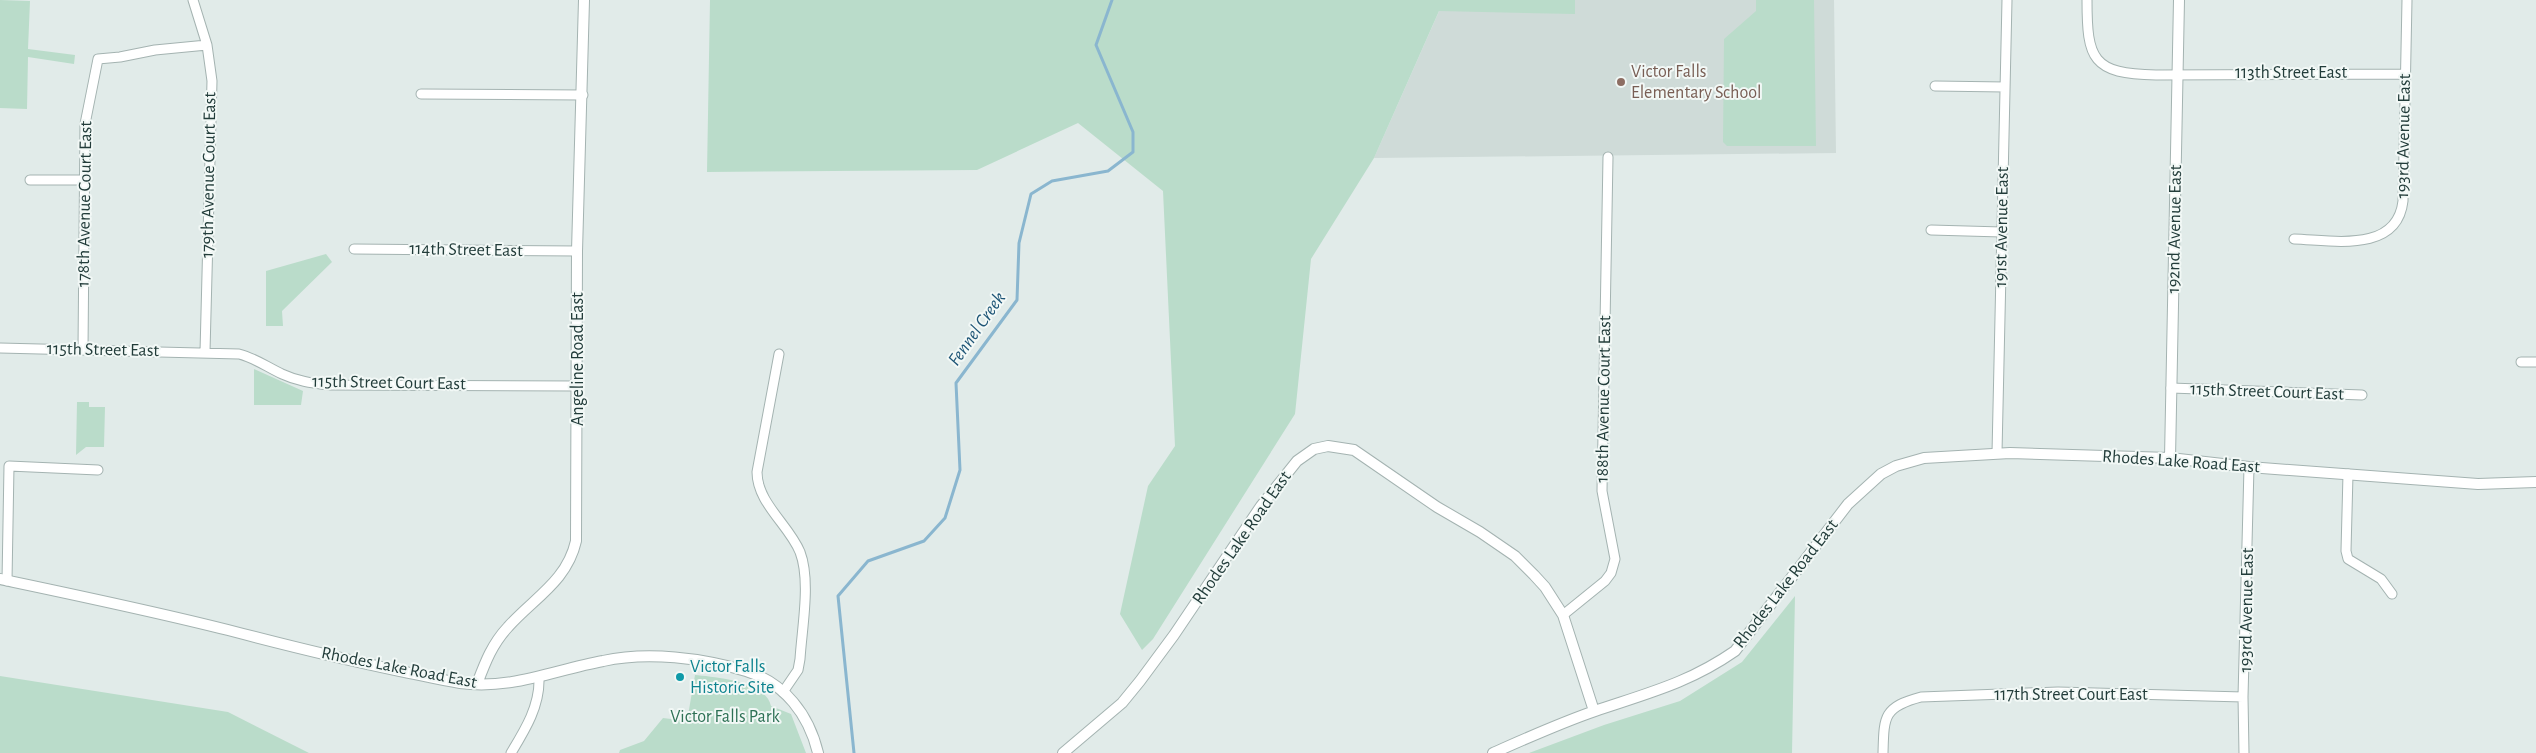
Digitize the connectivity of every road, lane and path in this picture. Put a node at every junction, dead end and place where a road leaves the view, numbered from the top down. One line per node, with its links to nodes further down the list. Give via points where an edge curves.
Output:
1 (193, 0): 7 (street, 179th Avenue Court East)
2 (584, 0): 13 (street, Angeline Road East)
3 (2007, 0): 11 (street, 191st Avenue East)
4 (2087, 0): 8 (street, 113th Street East, via 2089,46 2099,61 2119,73)
5 (2179, 0): 8 (street, 192nd Avenue East)
6 (2407, 0): 9 (street, 193rd Avenue East)
7 (206, 45): 16 (street, 178th Avenue Court East, via 98,59 85,124); 24 (street, 179th Avenue Court East, via 212,80)
8 (2176, 73): 9 (street, 113th Street East); 29 (street, 192nd Avenue East)
9 (2405, 74): 19 (street, 193rd Avenue East, via 2403,201 2399,218 2393,226 2370,240)
10 (1935, 86): 11 (street)
11 (2005, 87): 18 (street, 191st Avenue East)
12 (421, 94): 13 (street)
13 (583, 95): 21 (street, Angeline Road East)
14 (1608, 157): 39 (street, 188th Avenue Court East, via 1602,491 1616,559 1605,581)
15 (30, 180): 16 (street)
16 (83, 180): 23 (street, 178th Avenue Court East)
17 (1931, 230): 18 (street)
18 (2002, 232): 31 (street, 191st Avenue East)
19 (2294, 239)
20 (354, 249): 21 (street, 114th Street East)
21 (577, 251): 28 (street, Angeline Road East)
22 (0, 348): 23 (street, 115th Street East)
23 (83, 350): 24 (street, 115th Street East)
24 (205, 352): 28 (street, 115th Street Court East, via 254,358 304,382)
25 (779, 354): 42 (street, via 757,472 761,491 792,538 804,565 800,659 798,670)
26 (2521, 362): 27 (street)
27 (2536, 362)
28 (578, 386): 41 (street, Angeline Road East, via 576,541 573,553 558,579 516,618 492,647)
29 (2171, 388): 30 (street, 115th Street Court East); 32 (street, 192nd Avenue East)
30 (2362, 395)
31 (1997, 454): 32 (street, Rhodes Lake Road East); 44 (street, Rhodes Lake Road East, via 1924,458 1881,474 1848,504 1735,651 1672,686)
32 (2170, 458): 33 (street, Rhodes Lake Road East)
33 (2249, 467): 35 (street, Rhodes Lake Road East); 43 (street, 193rd Avenue East)
34 (98, 470): 37 (street, via 9,466)
35 (2348, 474): 36 (street, Rhodes Lake Road East, via 2478,484); 38 (street, via 2348,559 2381,579)
36 (2536, 482)
37 (4, 580): 41 (street, Rhodes Lake Road East, via 196,622 334,657)
38 (2392, 594)
39 (1563, 615): 44 (street, Rhodes Lake Road East); 47 (street, Rhodes Lake Road East, via 1534,574 1480,532 1437,507 1354,450 1338,446 1314,449 1297,460 1282,479 1174,635 1122,703)
40 (539, 678): 41 (street, Rhodes Lake Road East, via 500,685); 42 (street, Rhodes Lake Road East, via 601,661 643,656 674,658 745,671 768,680); 45 (street, via 540,690 534,710)
41 (477, 684)
42 (783, 692): 46 (street, Rhodes Lake Road East, via 804,715)
43 (2243, 697): 49 (street, 117th Street Court East, via 2058,692 1921,697 1900,702 1891,711 1884,726); 50 (street, 193rd Avenue East)
44 (1594, 711): 48 (street)
45 (511, 753)
46 (818, 753)
47 (1063, 753)
48 (1493, 753)
49 (1883, 753)
50 (2244, 753)

